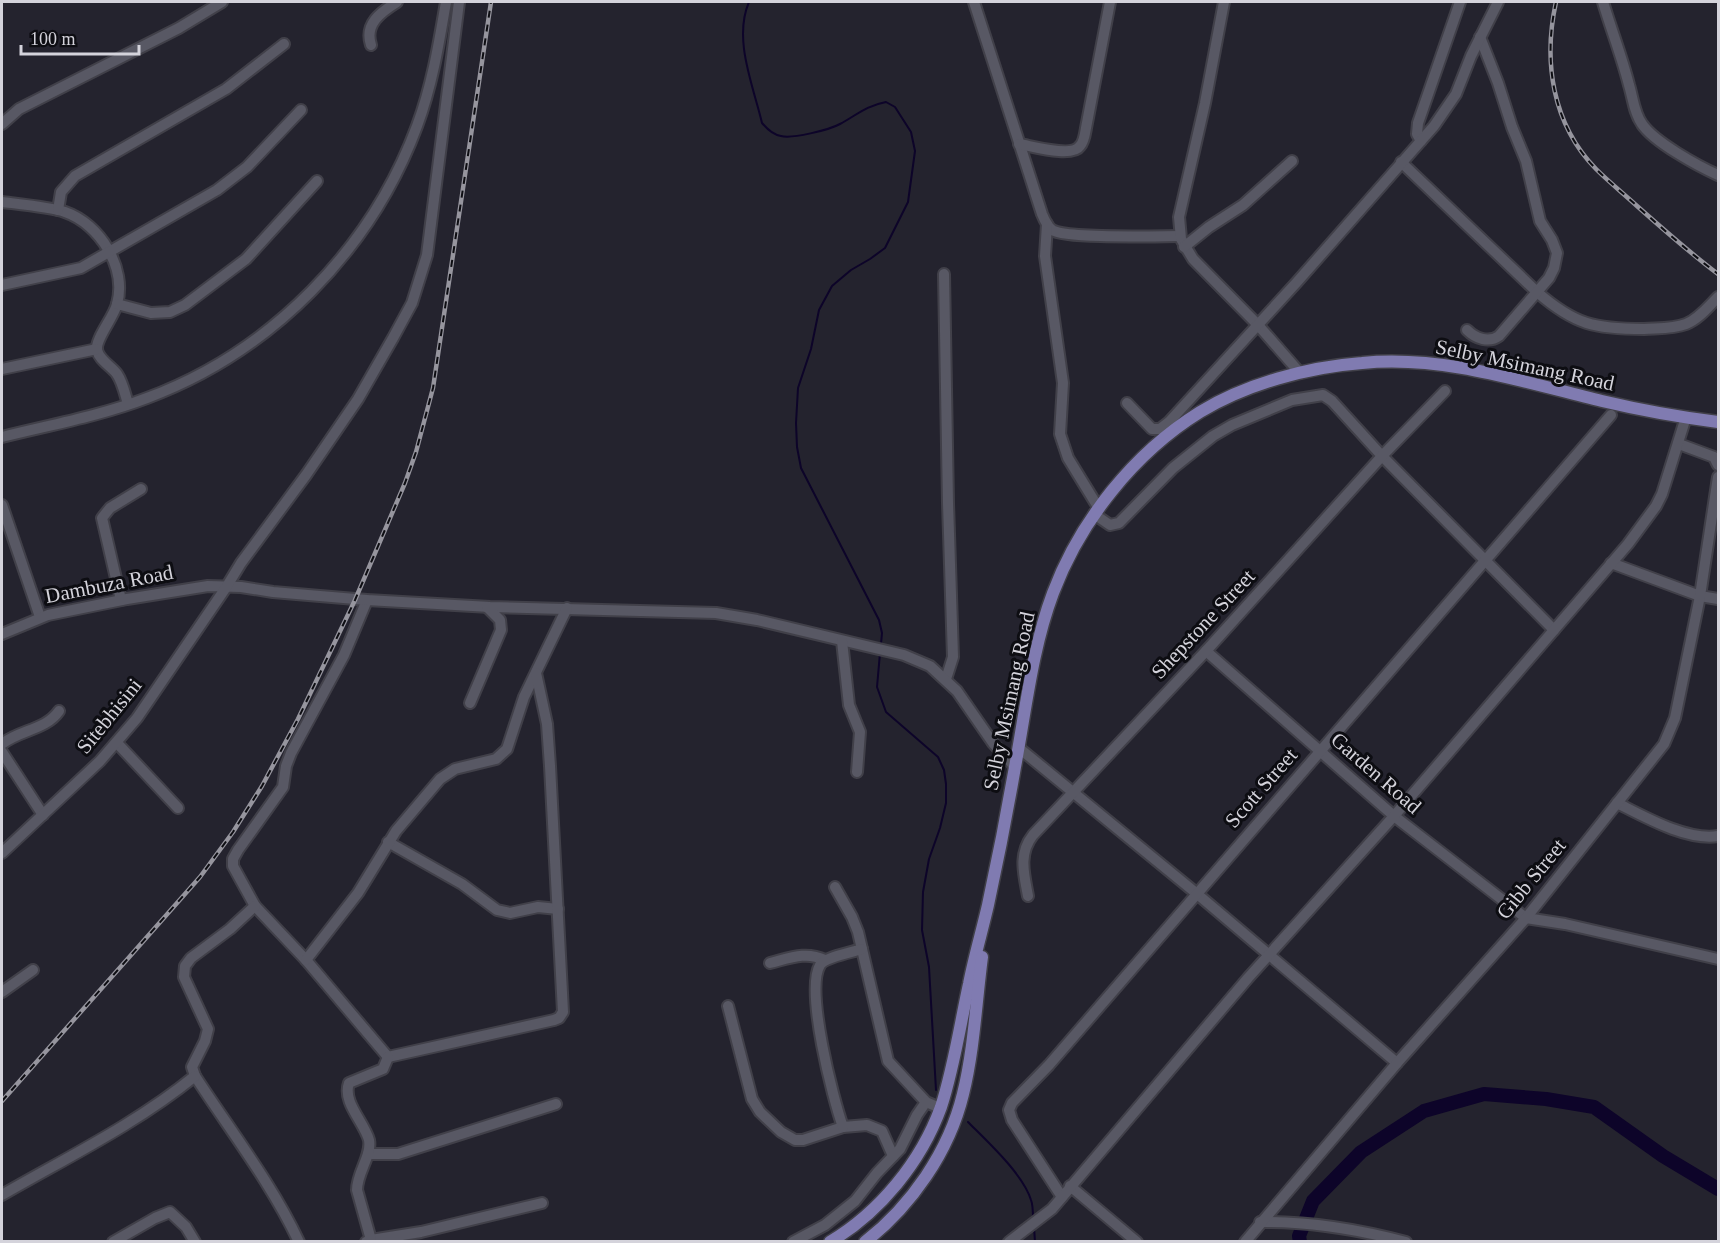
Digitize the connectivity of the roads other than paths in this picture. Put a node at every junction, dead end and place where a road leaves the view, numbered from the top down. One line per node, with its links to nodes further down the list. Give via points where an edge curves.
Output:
1 (222, 2): 15 (street, via 19,109)
2 (397, 2): 13 (street, via 369,29)
3 (446, 2): 41 (street, via 431,80 411,142 382,198 339,262 297,307 252,342 186,381)
4 (459, 2): 56 (street, Sitebhisini, via 429,243 411,303 358,399)
5 (974, 2): 17 (street)
6 (1110, 2): 17 (street, via 1081,145 1067,152)
7 (1224, 2): 25 (street, via 1180,208)
8 (1460, 2): 16 (street, via 1418,123)
9 (1498, 2): 11 (street)
10 (1603, 2): 20 (street, via 1643,125 1656,138)
11 (1480, 37): 16 (street, via 1456,94); 30 (street, via 1526,161 1540,221 1557,253 1554,268)
12 (284, 44): 23 (street, via 226,89 75,176 61,192)
13 (371, 45)
14 (301, 110): 27 (street, via 232,180)
15 (2, 123)
16 (1420, 141): 19 (street)
17 (1019, 144): 24 (street)
18 (1292, 161): 26 (street, via 1243,205)
19 (1401, 162): 30 (street); 33 (street)
20 (1718, 174)
21 (317, 181): 32 (street, via 246,259 185,306 151,314)
22 (2, 202): 23 (street)
23 (58, 210): 27 (street, via 86,224)
24 (1047, 224): 25 (street, via 1058,232 1077,234); 53 (street, via 1045,256 1063,383 1059,434)
25 (1180, 236): 26 (street)
26 (1184, 247): 33 (street)
27 (110, 251): 29 (street, via 72,270); 32 (street, via 119,290)
28 (944, 274): 69 (street, via 953,657)
29 (2, 285)
30 (1537, 292): 31 (street, via 1575,320 1616,329 1688,324); 34 (street, via 1495,339 1478,338)
31 (1719, 297)
32 (117, 304): 35 (street)
33 (1258, 325): 37 (street); 39 (street)
34 (1467, 330)
35 (97, 349): 36 (street); 41 (street, via 119,377)
36 (2, 369)
37 (1300, 373): 42 (main road, Selby Msimang Road, via 1237,394); 44 (main road, Selby Msimang Road, via 1364,362 1461,366 1636,409)
38 (1445, 391): 48 (street, Shepstone Street)
39 (1189, 400): 40 (street, via 1169,422 1155,430); 42 (street)
40 (1127, 403)
41 (128, 404): 46 (street)
42 (1199, 413): 53 (main road, Selby Msimang Road, via 1160,442)
43 (1611, 416): 54 (street, Scott Street)
44 (1686, 417): 45 (main road, Selby Msimang Road); 47 (street)
45 (1719, 422)
46 (2, 436)
47 (1679, 444): 49 (street, via 1714,457); 55 (street, via 1656,506)
48 (1382, 456): 53 (street, via 1332,401 1323,395 1303,397 1213,436 1173,468 1119,523 1110,525); 54 (street); 67 (street, Shepstone Street)
49 (1719, 465)
50 (1719, 477): 57 (street, Gibb Street)
51 (141, 489): 59 (street, via 110,508 102,518)
52 (2, 505): 63 (street)
53 (1096, 511): 74 (main road, Selby Msimang Road, via 1062,570 1052,596 1036,651)
54 (1485, 561): 64 (street); 75 (street, Scott Street)
55 (1611, 563): 57 (street); 64 (street)
56 (227, 586): 59 (street, Dambuza Road, via 201,586); 60 (street, Dambuza Road); 72 (street, Sitebhisini)
57 (1700, 596): 58 (street); 80 (street, Gibb Street, via 1672,729 1658,754)
58 (1719, 599)
59 (121, 600): 63 (street, Dambuza Road)
60 (367, 600): 61 (street, Dambuza Road); 91 (street, via 344,655 291,753 283,787 233,860)
61 (487, 607): 62 (street, Dambuza Road); 70 (street, via 500,620 501,630)
62 (567, 608): 66 (street, Dambuza Road, via 716,613); 68 (street)
63 (40, 617): 65 (street, Dambuza Road)
64 (1554, 630): 83 (street)
65 (2, 634)
66 (847, 643): 69 (street, Dambuza Road, via 904,655 930,666); 78 (street, via 849,705 860,732)
67 (1206, 651): 75 (street, Garden Road); 79 (street, Shepstone Street)
68 (536, 673): 85 (street, via 503,754 444,775); 92 (street, via 547,724)
69 (946, 679): 77 (street, Dambuza Road, via 993,744)
70 (470, 703)
71 (59, 711): 73 (street, via 48,722)
72 (117, 743): 81 (street); 82 (street, Sitebhisini)
73 (2, 744)
74 (1019, 748): 77 (main road, Selby Msimang Road); 79 (street)
75 (1320, 750): 83 (street, Garden Road); 88 (street, Scott Street)
76 (2, 752): 82 (street)
77 (1016, 767): 90 (main road, Selby Msimang Road)
78 (857, 772)
79 (1073, 791): 88 (street); 89 (street, Shepstone Street, via 1027,842 1023,862)
80 (1617, 803): 84 (street, via 1659,824 1709,838); 93 (street, Gibb Street)
81 (178, 808)
82 (43, 815): 86 (street, Sitebhisini)
83 (1394, 816): 93 (street, Garden Road); 95 (street)
84 (1719, 836)
85 (388, 842): 92 (street, via 462,884 497,910 510,913 538,907); 97 (street, via 346,910)
86 (2, 853)
87 (835, 887): 94 (street, via 852,917)
88 (1196, 893): 95 (street); 114 (street, Scott Street, via 1010,1107 1022,1138)
89 (1028, 897)
90 (988, 902): 108 (main road, Selby Msimang Road); 123 (main road, Selby Msimang Road, via 963,1096 919,1186)
91 (255, 906): 97 (street); 105 (street, via 185,966 184,977 208,1029 192,1064)
92 (558, 909): 103 (street, via 564,1007 559,1018)
93 (1526, 918): 96 (street); 104 (street, Gibb Street)
94 (862, 949): 98 (street); 106 (street, via 888,1061)
95 (1268, 955): 104 (street); 112 (street)
96 (1719, 959)
97 (306, 960): 103 (street)
98 (825, 960): 99 (street, via 801,955); 109 (street, via 817,973 816,1000)
99 (770, 963)
100 (33, 970): 101 (street)
101 (2, 992)
102 (728, 1006): 109 (street, via 752,1099 760,1112 795,1140)
103 (388, 1057): 110 (street, via 380,1071 347,1085 349,1098 368,1136)
104 (1398, 1063): 116 (street, Gibb Street)
105 (195, 1076): 113 (street, via 127,1123); 120 (street, via 284,1212)
106 (926, 1102): 108 (street); 111 (street)
107 (556, 1104): 110 (street, via 398,1154)
108 (940, 1108): 122 (main road, Selby Msimang Road, via 918,1155 891,1190 859,1222)
109 (843, 1127): 111 (street, via 877,1128)
110 (368, 1154): 117 (street, via 357,1190)
111 (893, 1156): 121 (street, via 847,1209)
112 (1070, 1186): 114 (street); 125 (street)
113 (2, 1195)
114 (1062, 1197): 124 (street)
115 (542, 1203): 117 (street)
116 (1260, 1222): 126 (street, Gibb Street); 127 (street, via 1352,1228)
117 (369, 1241)
118 (113, 1242): 119 (street, via 170,1212)
119 (195, 1242)
120 (299, 1242)
121 (793, 1242)
122 (830, 1242)
123 (864, 1242)
124 (1009, 1242)
125 (1137, 1242)
126 (1245, 1242)
127 (1406, 1242)

